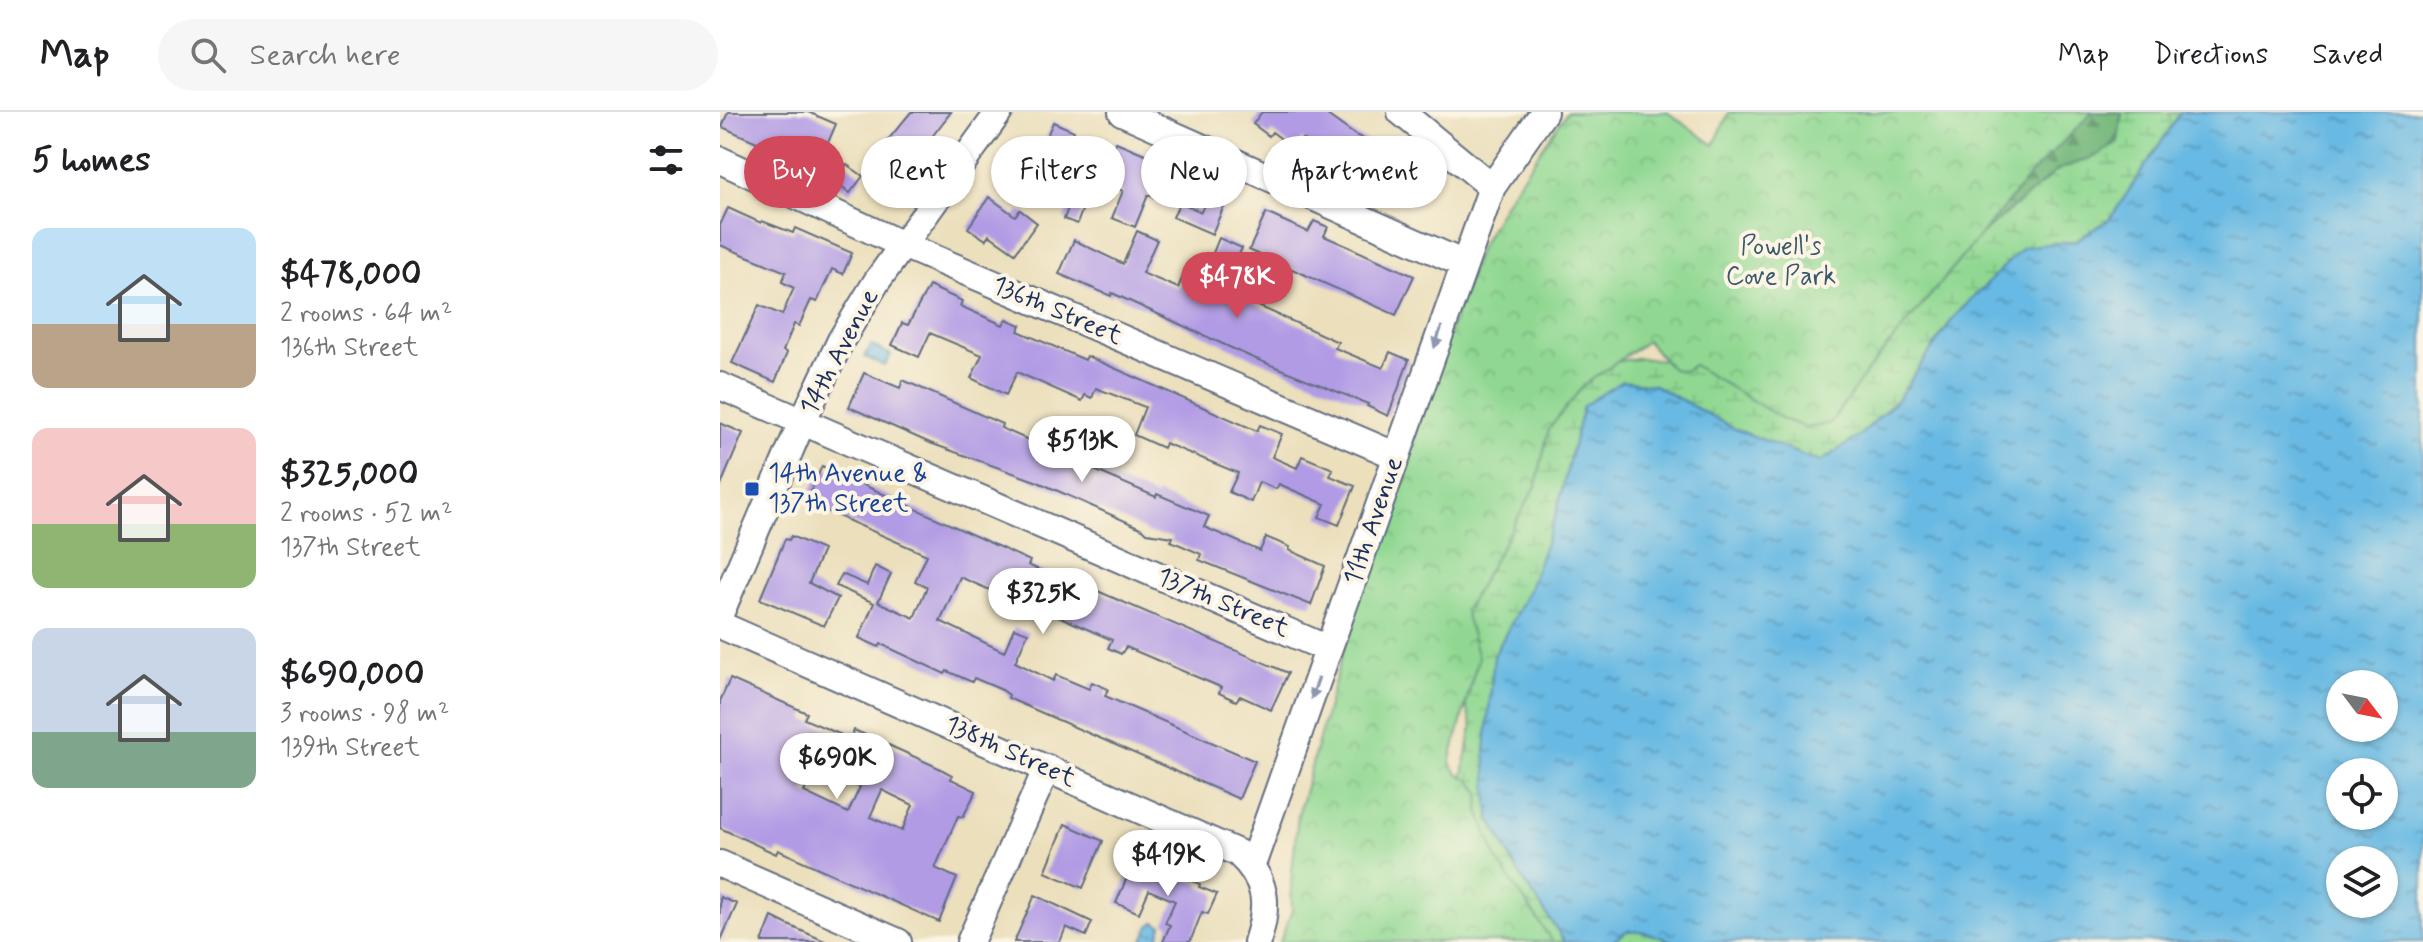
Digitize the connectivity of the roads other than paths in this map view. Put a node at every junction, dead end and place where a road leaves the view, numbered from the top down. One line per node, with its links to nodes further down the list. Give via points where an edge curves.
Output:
1 (999, 112): 7 (street, 14th Avenue)
2 (1122, 112): 8 (street)
3 (1401, 112): 6 (street)
4 (1544, 112): 6 (street, 11th Avenue)
5 (720, 160): 7 (street, 136th Street)
6 (1492, 187): 8 (street, 11th Avenue)
7 (903, 245): 10 (street, 14th Avenue, via 841,340); 11 (street, 136th Street)
8 (1464, 264): 11 (street, 11th Avenue, one-way to 11)
9 (720, 386): 10 (street, 137th Street)
10 (802, 422): 12 (street, 14th Avenue); 14 (street, 137th Street)
11 (1397, 456): 14 (street, 11th Avenue)
12 (720, 614)
13 (720, 625): 15 (street, 138th Street)
14 (1328, 649): 17 (street, 11th Avenue, one-way to 17)
15 (1047, 768): 17 (street, 138th Street, via 1224,846); 19 (street)
16 (720, 864): 18 (street)
17 (1252, 865): 20 (street, via 1265,895)
18 (898, 942)
19 (970, 942)
20 (1257, 942)

